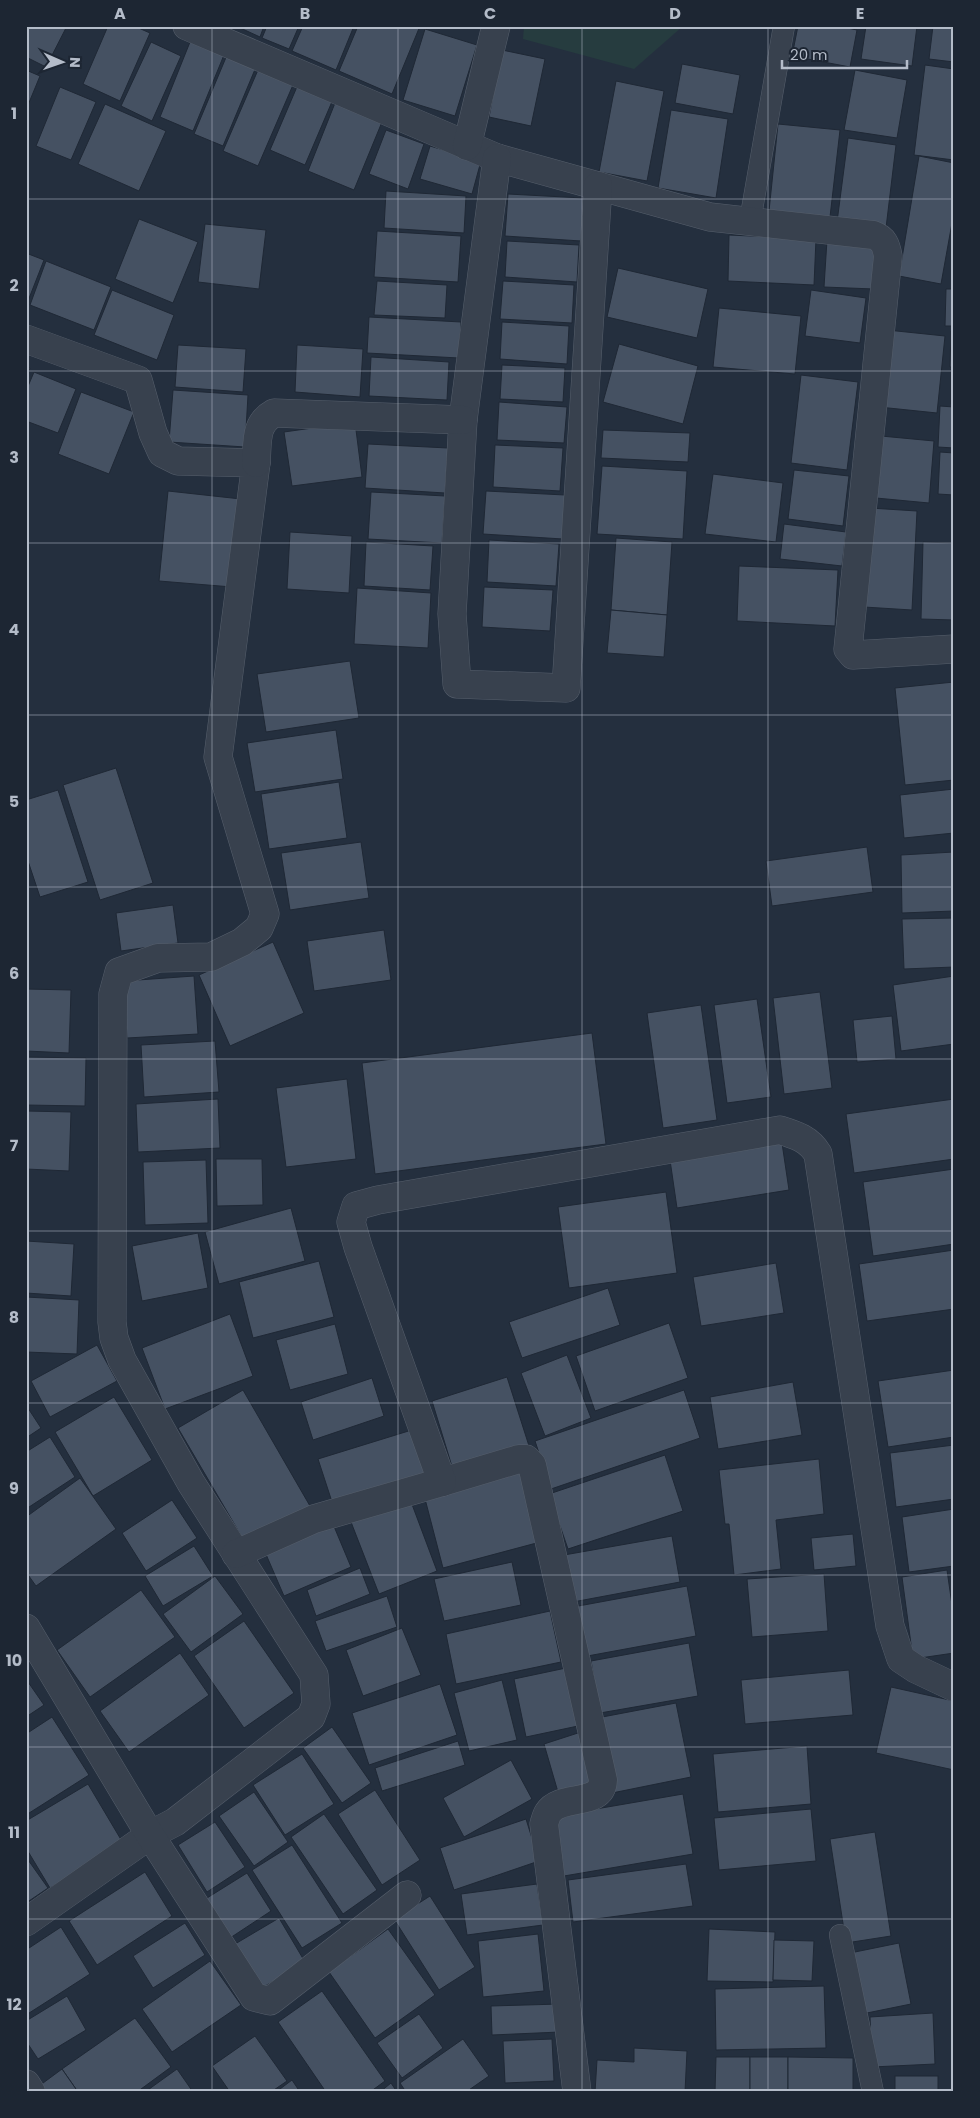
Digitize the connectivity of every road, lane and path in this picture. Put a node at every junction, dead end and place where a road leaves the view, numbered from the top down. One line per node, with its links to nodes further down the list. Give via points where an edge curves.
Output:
1 (187, 26): 4 (street)
2 (496, 26): 4 (street)
3 (784, 26): 7 (lane)
4 (467, 146): 5 (street)
5 (497, 158): 6 (street); 9 (street)
6 (598, 186): 7 (street, via 710,217); 9 (street, via 566,688 457,684 452,614)
7 (750, 221): 11 (street, via 873,235 886,245 888,256 848,649 853,655)
8 (26, 339): 10 (street, via 138,380 162,453 178,460)
9 (463, 420): 10 (street, via 274,413 264,418 260,426)
10 (256, 463): 13 (street, via 218,757 266,914 260,928 242,942 212,957 158,958 119,972 113,994 114,1338 122,1360 191,1483)
11 (954, 648)
12 (442, 1482): 13 (street, via 314,1519); 15 (street, via 358,1248 351,1222 356,1206 780,1130 798,1135 812,1144 818,1154 890,1626 901,1659); 22 (street, via 519,1459 526,1459 532,1465 603,1780 603,1788 598,1794 558,1805 549,1811 544,1824)
13 (236, 1554): 16 (street, via 314,1675 316,1704 311,1717 175,1822)
14 (26, 1628): 16 (street)
15 (954, 1687)
16 (150, 1836): 17 (street, via 248,1991 261,2000 270,2001); 18 (street)
17 (407, 1895)
18 (26, 1922)
19 (840, 1935): 23 (lane)
20 (26, 2084): 21 (street)
21 (31, 2092)
22 (577, 2092)
23 (873, 2092)

